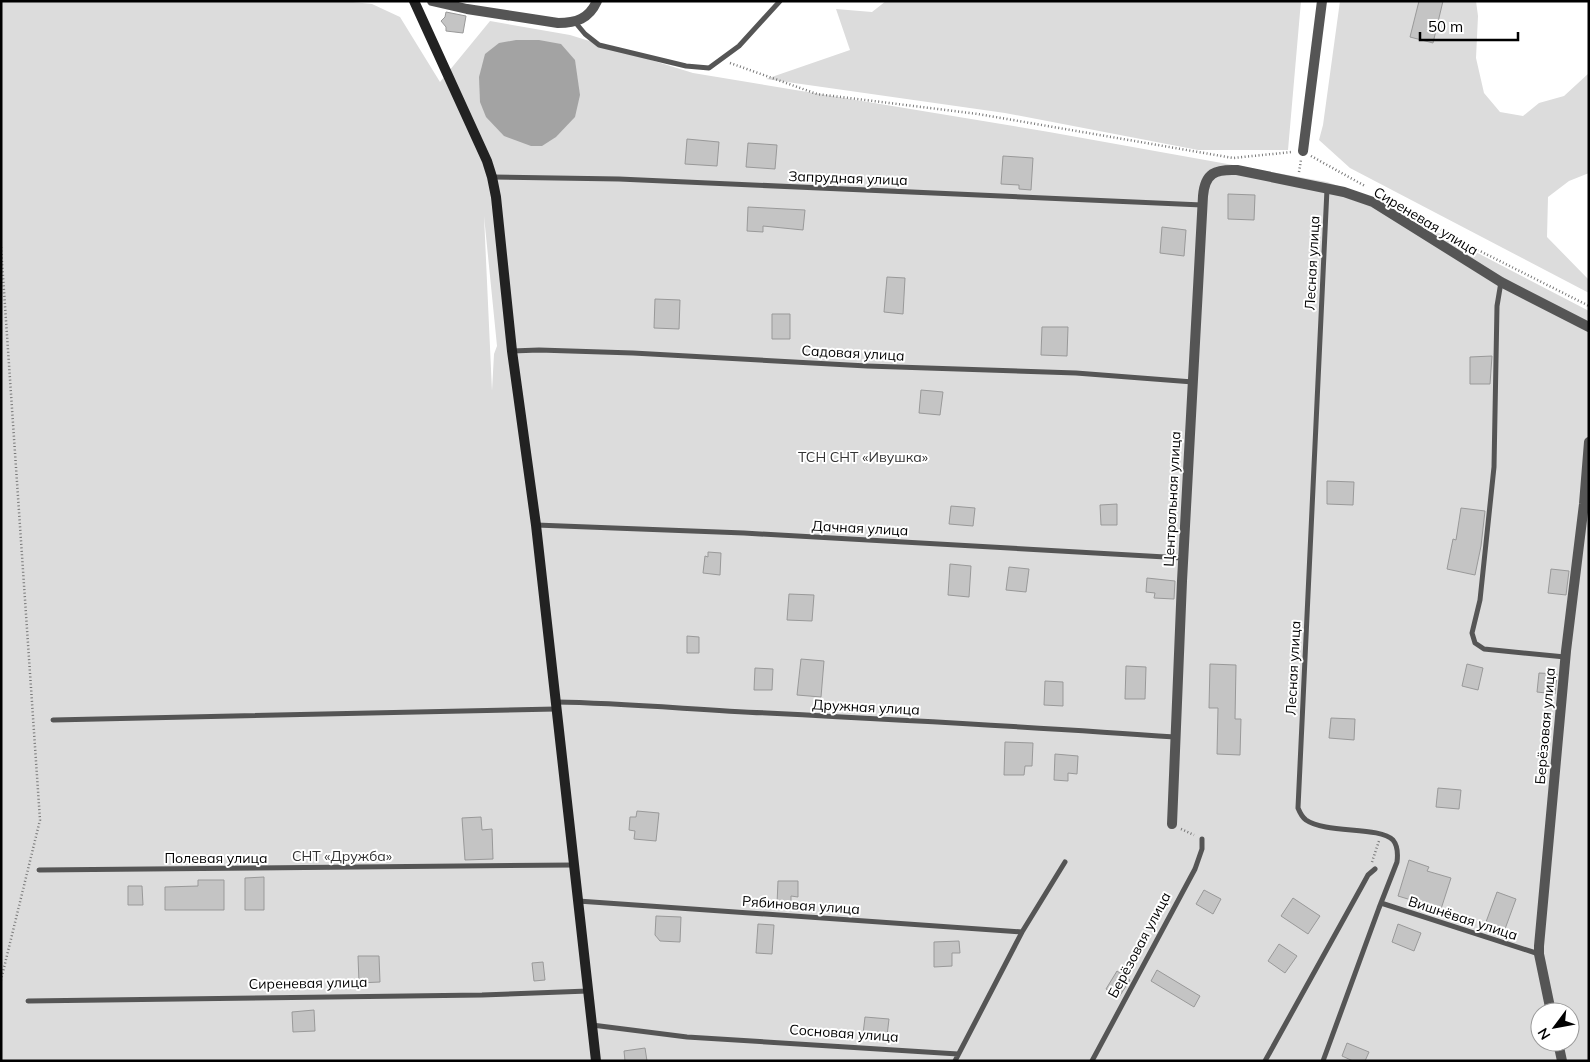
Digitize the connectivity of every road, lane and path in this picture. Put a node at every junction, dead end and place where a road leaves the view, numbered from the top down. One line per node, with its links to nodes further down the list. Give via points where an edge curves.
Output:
1 (414, 1): 10 (street)
2 (432, 1): 6 (street, via 558,23)
3 (597, 1): 6 (street, via 590,13)
4 (780, 1): 7 (lane, via 739,46)
5 (1322, 1): 8 (street)
6 (575, 22): 7 (lane, via 599,45 686,66 709,68)
7 (720, 59): 8 (path, via 817,94 978,114 1233,158)
8 (1303, 151): 11 (path); 13 (path)
9 (1209, 176): 11 (street, Сиреневая улица, via 1237,170); 14 (street, Центральная улица)
10 (492, 177): 14 (lane, Запрудная улица, via 628,179); 20 (street)
11 (1297, 183): 12 (street, Сиреневая улица)
12 (1327, 188): 17 (street, Сиреневая улица, via 1373,202); 30 (lane, Лесная улица, via 1298,808 1302,816 1315,825)
13 (1370, 189)
14 (1202, 205): 21 (street, Центральная улица)
15 (1428, 222): 18 (path)
16 (1, 247): 40 (path, via 40,820)
17 (1501, 282): 19 (street, Сиреневая улица); 25 (lane, via 1497,306 1494,467 1480,600 1472,634 1475,643 1484,649)
18 (1589, 306)
19 (1589, 327)
20 (512, 352): 21 (lane, Садовая улица, via 623,353 1076,373); 23 (street)
21 (1193, 382): 24 (street, Центральная улица)
22 (1589, 442): 25 (street, Берёзовая улица)
23 (536, 525): 24 (lane, Дачная улица); 26 (street)
24 (1183, 558): 28 (street, Центральная улица)
25 (1566, 657): 39 (street, Берёзовая улица)
26 (556, 705): 27 (lane, Дружная улица); 28 (lane, Дружная улица, via 606,703); 33 (street)
27 (53, 720)
28 (1175, 737): 29 (street, Центральная улица)
29 (1172, 824): 31 (path)
30 (1382, 835): 35 (path, via 1374,853); 37 (lane, via 1392,839 1398,854)
31 (1202, 839): 48 (lane, Берёзовая улица, via 1202,849 1194,869)
32 (1064, 862): 38 (lane)
33 (574, 865): 34 (lane, Полевая улица); 36 (street)
34 (39, 870)
35 (1373, 871): 49 (lane)
36 (578, 901): 38 (lane, Рябиновая улица); 41 (street)
37 (1381, 902): 39 (lane, Вишнёвая улица); 50 (lane)
38 (1022, 932): 45 (lane)
39 (1539, 954): 43 (street, Берёзовая улица)
40 (1, 980)
41 (588, 991): 42 (lane, Сиреневая улица); 44 (street)
42 (28, 1001)
43 (1550, 1002)
44 (592, 1025): 45 (lane, Сосновая улица, via 687,1037); 46 (street)
45 (958, 1054): 47 (lane)
46 (596, 1061)
47 (956, 1061)
48 (1092, 1061)
49 (1265, 1061)
50 (1323, 1061)

